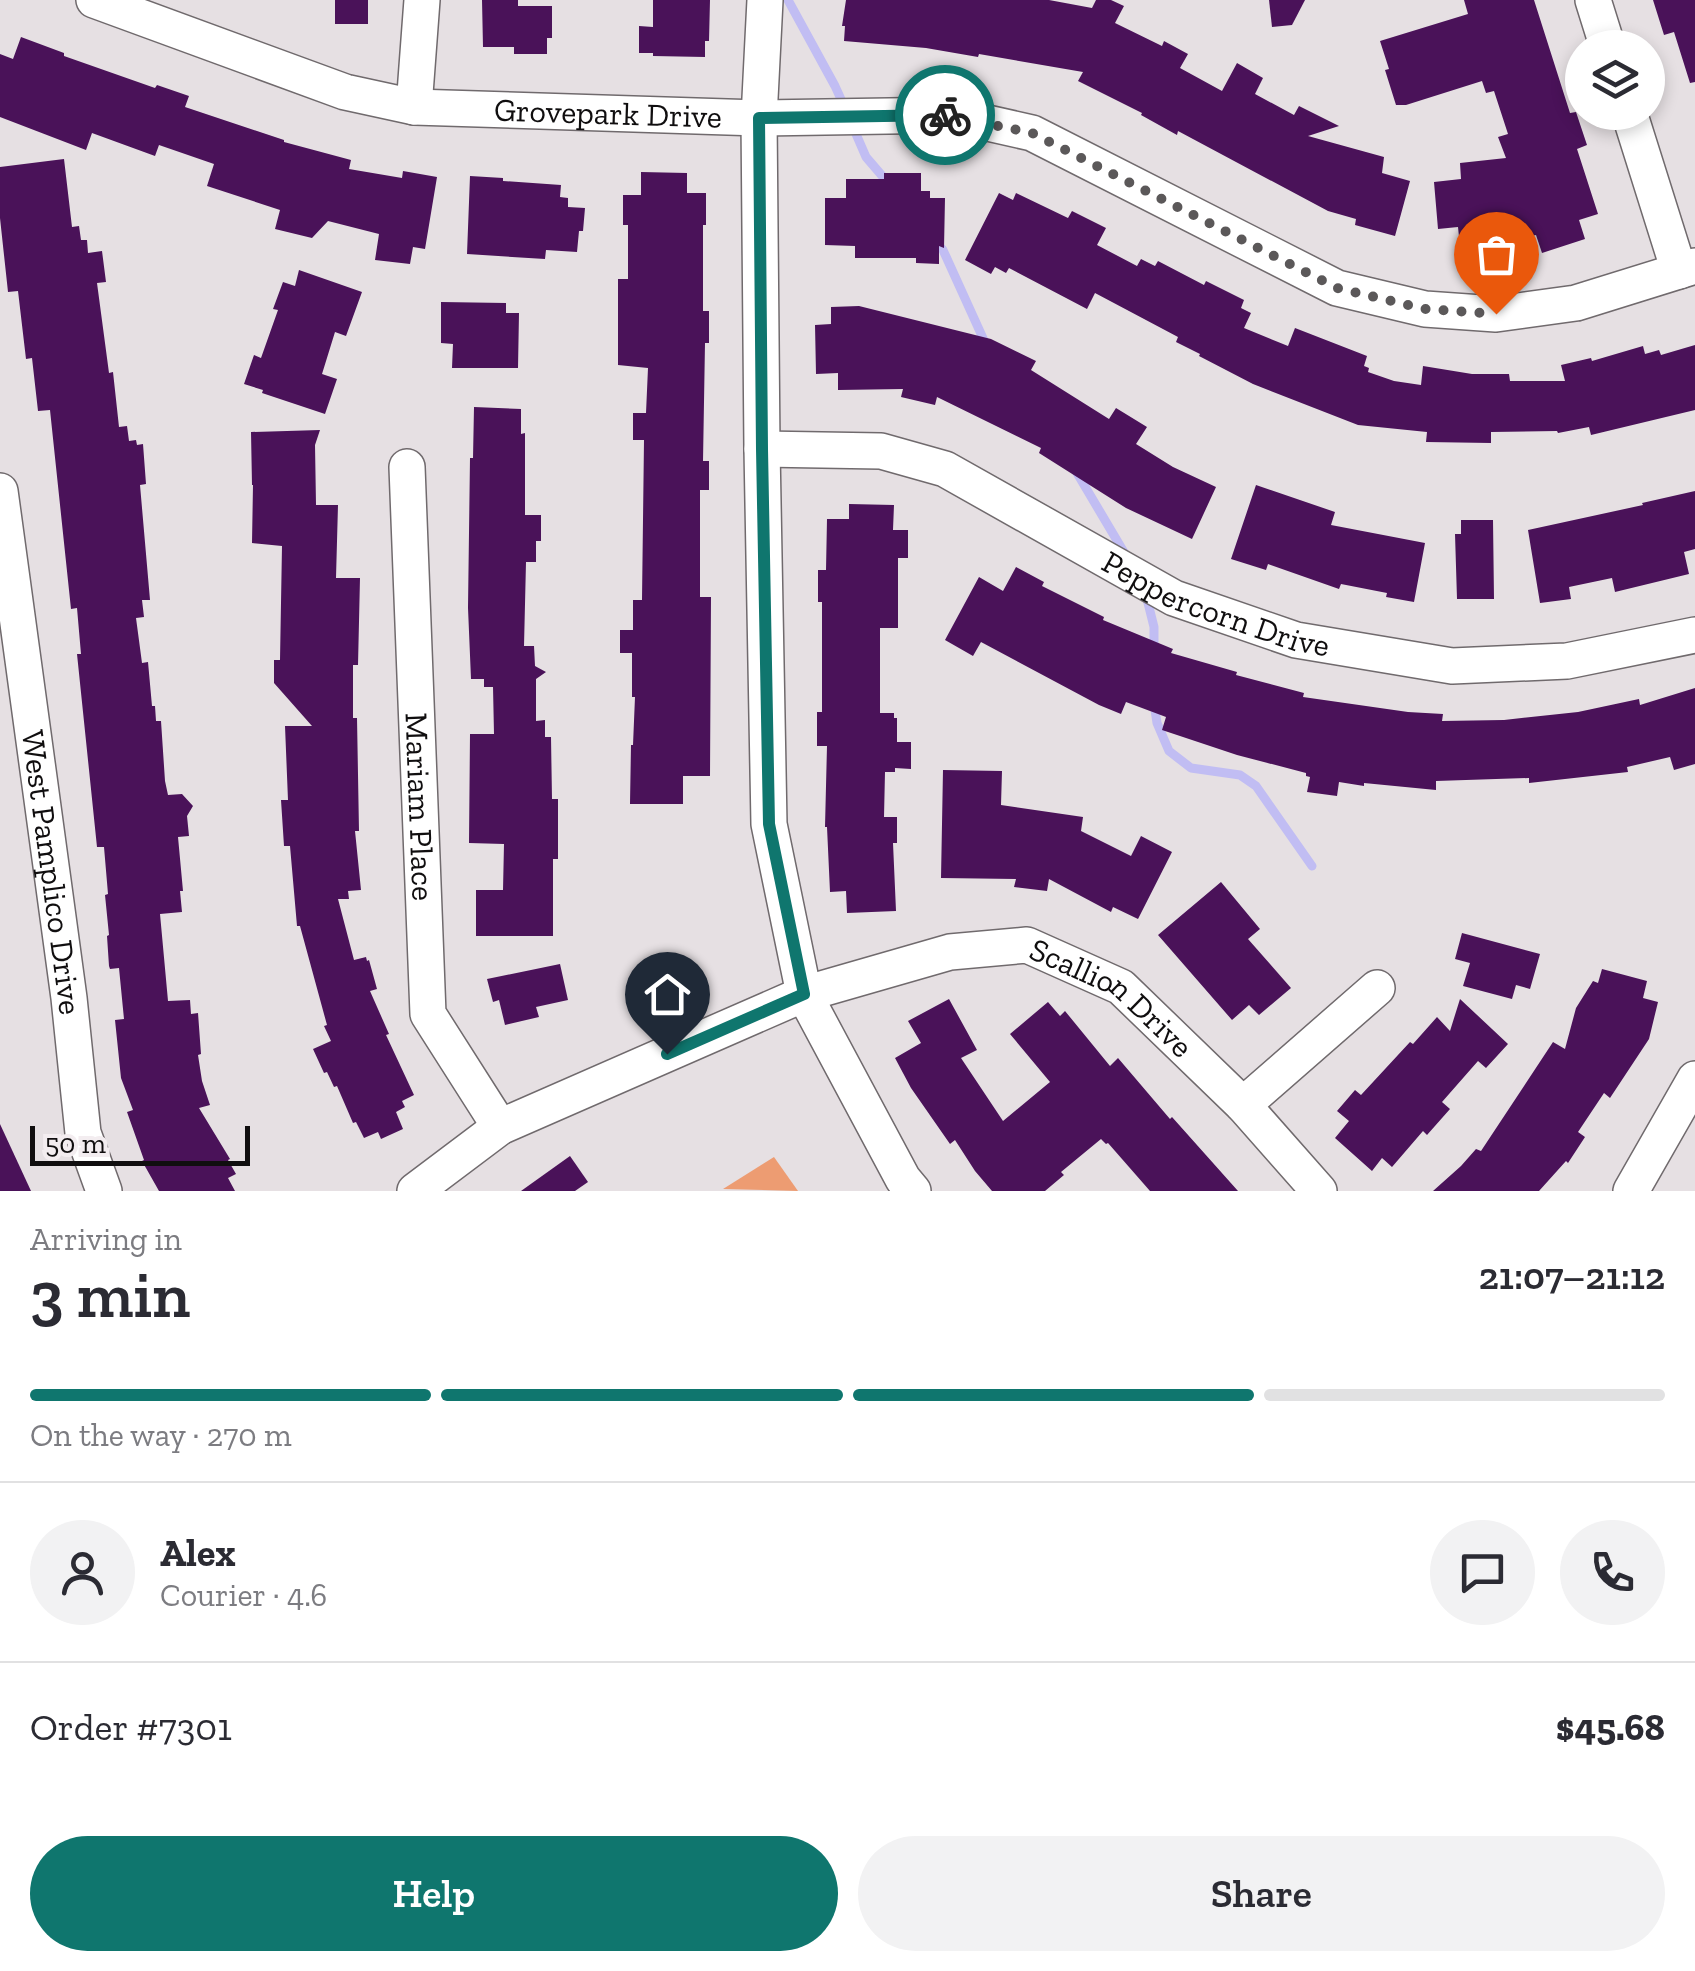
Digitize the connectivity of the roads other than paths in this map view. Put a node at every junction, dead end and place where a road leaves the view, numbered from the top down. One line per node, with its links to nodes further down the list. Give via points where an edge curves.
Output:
1 (94, 0): 6 (street, Grovepark Drive, via 345,92)
2 (422, 0): 6 (street)
3 (765, 0): 7 (street)
4 (1593, 0): 5 (street)
5 (1602, 30)
6 (414, 107): 7 (street, Grovepark Drive)
7 (759, 118): 9 (street, Grovepark Drive, via 952,114 1032,133 1337,288 1425,309 1496,314 1576,303); 10 (street)
8 (1636, 130): 9 (street)
9 (1687, 268)
10 (762, 449): 13 (street, Peppercorn Drive, via 881,451 946,469 1174,598 1296,640 1452,666 1568,661); 15 (street, via 769,824)
11 (407, 467): 18 (street, Mariam Place, via 428,1014)
12 (0, 491): 19 (street, West Pamplico Drive, via 83,1134)
13 (1695, 636)
14 (1377, 988): 17 (street)
15 (804, 994): 17 (street, Scallion Drive, via 950,952 1027,945 1121,987); 18 (street, Scallion Drive); 21 (street)
16 (1695, 1079): 23 (street)
17 (1243, 1104): 22 (street, Scallion Drive)
18 (500, 1127): 20 (street, Scallion Drive)
19 (104, 1191)
20 (414, 1191)
21 (914, 1191)
22 (1319, 1191)
23 (1632, 1191)

